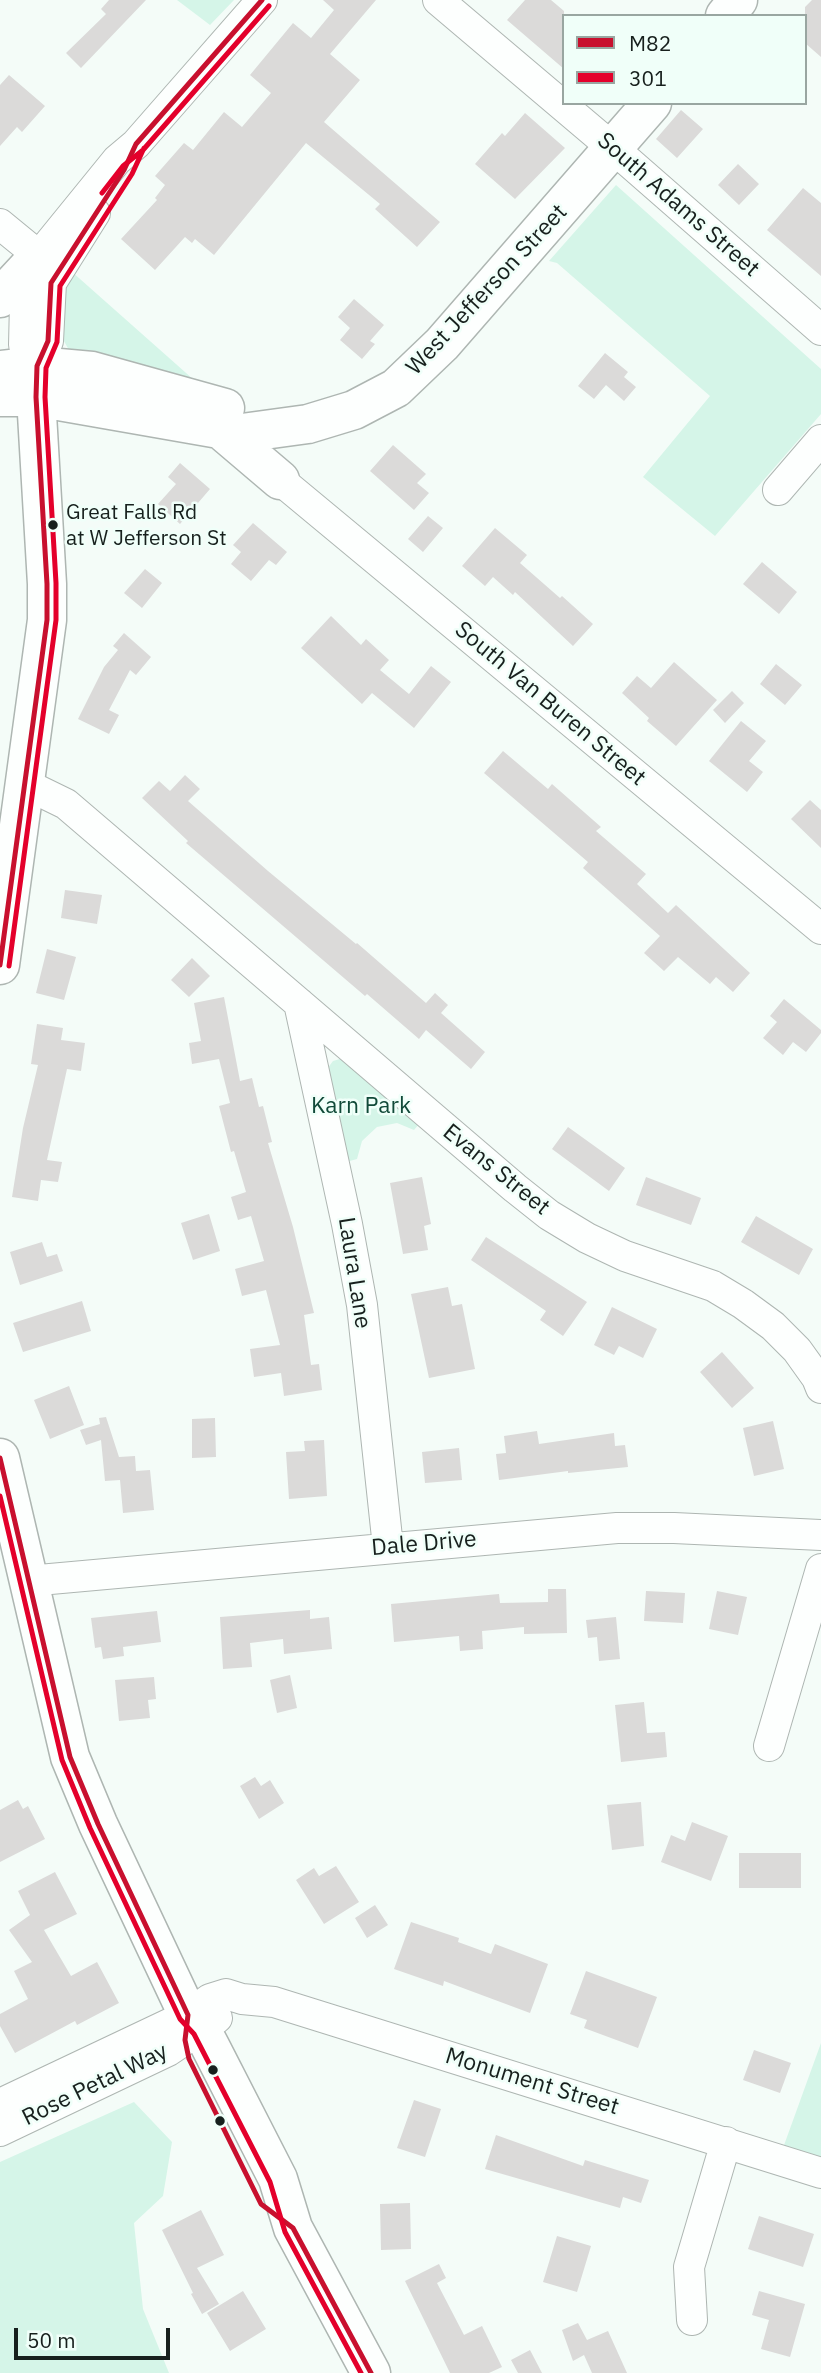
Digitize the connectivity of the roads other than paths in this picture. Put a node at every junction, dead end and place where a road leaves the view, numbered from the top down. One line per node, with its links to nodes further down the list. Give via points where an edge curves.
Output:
1 (262, 0): 8 (street)
2 (438, 0): 5 (street, South Adams Street)
3 (738, 0): 4 (main road)
4 (727, 14)
5 (562, 105)
6 (562, 105): 9 (street, South Adams Street)
7 (650, 105): 9 (main road, West Jefferson Street)
8 (136, 144): 11 (street, via 117,160); 14 (street, via 51,284 48,341)
9 (614, 149): 13 (street, South Adams Street); 15 (main road, West Jefferson Street, via 442,344 396,388 354,410)
10 (0, 224): 11 (street)
11 (39, 256): 12 (main road); 14 (street, via 25,303)
12 (0, 298)
13 (821, 330)
14 (18, 382): 15 (main road, via 92,372); 16 (main road, West Jefferson Street); 20 (main road, via 47,584 47,620)
15 (297, 426): 16 (main road, West Jefferson Street, via 242,433); 18 (main road, via 278,451)
16 (220, 429): 18 (main road)
17 (821, 440): 19 (street)
18 (279, 480): 21 (street, South Van Buren Street)
19 (778, 490)
20 (25, 784): 22 (main road); 23 (street, Evans Street, via 66,804)
21 (821, 929)
22 (0, 965)
23 (299, 1003): 24 (street, Evans Street, via 550,1215 625,1256 713,1286 743,1304 797,1350); 27 (street, Laura Lane, via 362,1305)
24 (821, 1388)
25 (0, 1458): 29 (main road)
26 (821, 1535): 27 (street, Dale Drive, via 617,1528)
27 (388, 1547): 29 (street, Dale Drive)
28 (821, 1569): 30 (street)
29 (28, 1581): 32 (main road, via 70,1757)
30 (769, 1746)
31 (242, 1999): 32 (street, Rose Petal Way, via 226,1994 210,1999); 35 (street, Monument Street, via 274,2002)
32 (191, 2028): 33 (street, Rose Petal Way); 34 (street, Rose Petal Way, via 168,2051); 38 (main road, via 189,2059 261,2204 293,2228)
33 (0, 2104)
34 (0, 2131)
35 (726, 2142): 36 (street, Monument Street); 37 (street, via 689,2267)
36 (821, 2173)
37 (692, 2320)
38 (371, 2373)

